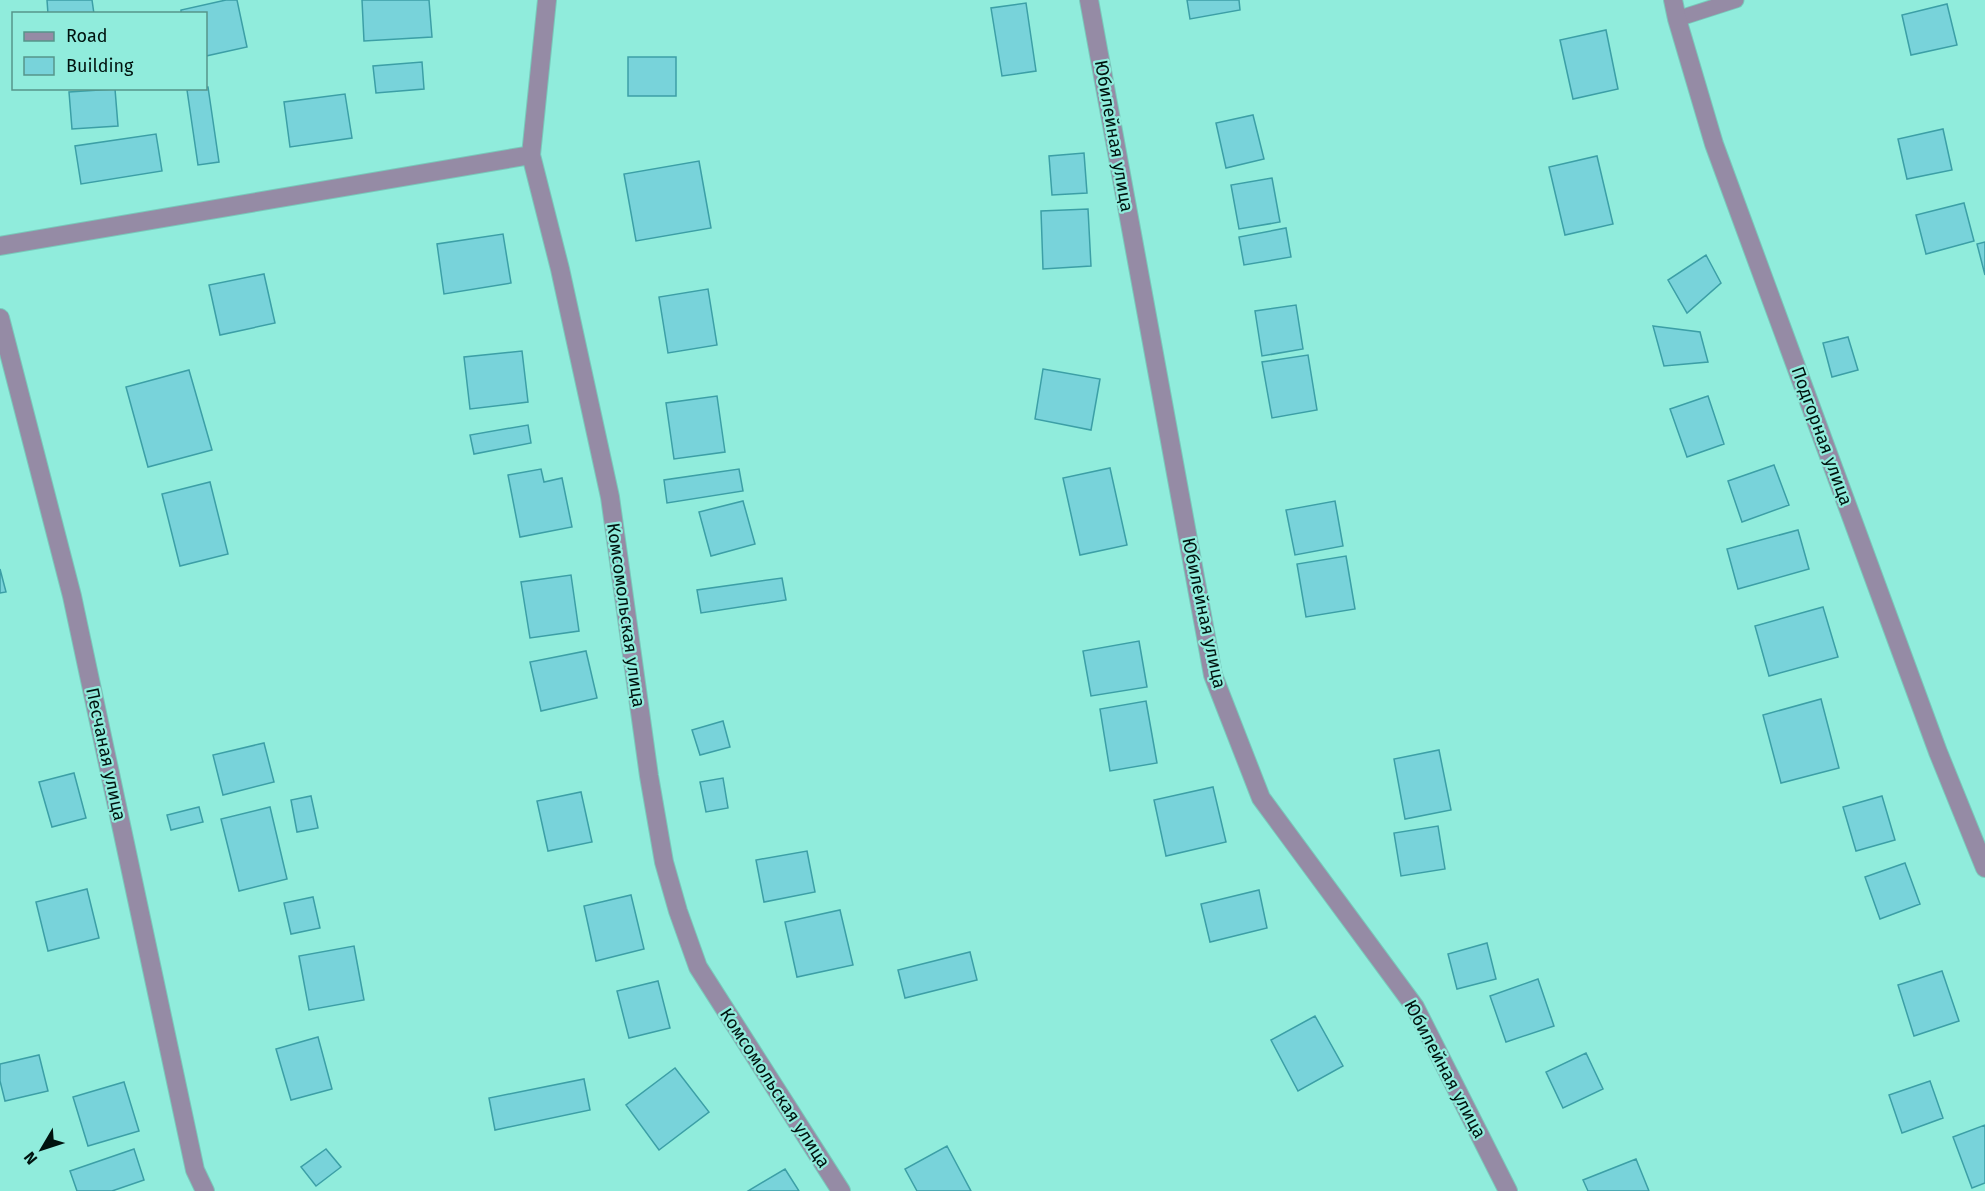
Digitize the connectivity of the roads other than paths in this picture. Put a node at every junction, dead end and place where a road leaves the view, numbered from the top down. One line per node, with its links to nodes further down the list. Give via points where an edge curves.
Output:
1 (547, 0): 6 (street, Комсомольская улица)
2 (1089, 0): 12 (street, Юбилейная улица, via 1213,675 1261,798 1415,1007)
3 (1673, 0): 5 (street, Подгорная улица)
4 (1736, 0): 5 (lane)
5 (1677, 19): 9 (street, Подгорная улица, via 1714,144 1938,752)
6 (531, 155): 7 (street); 11 (street, Комсомольская улица, via 610,497 649,776 664,862 678,911 698,967)
7 (0, 246)
8 (0, 318): 10 (street, Песчаная улица, via 72,596 195,1170)
9 (1985, 868)
10 (205, 1191)
11 (841, 1191)
12 (1508, 1191)

